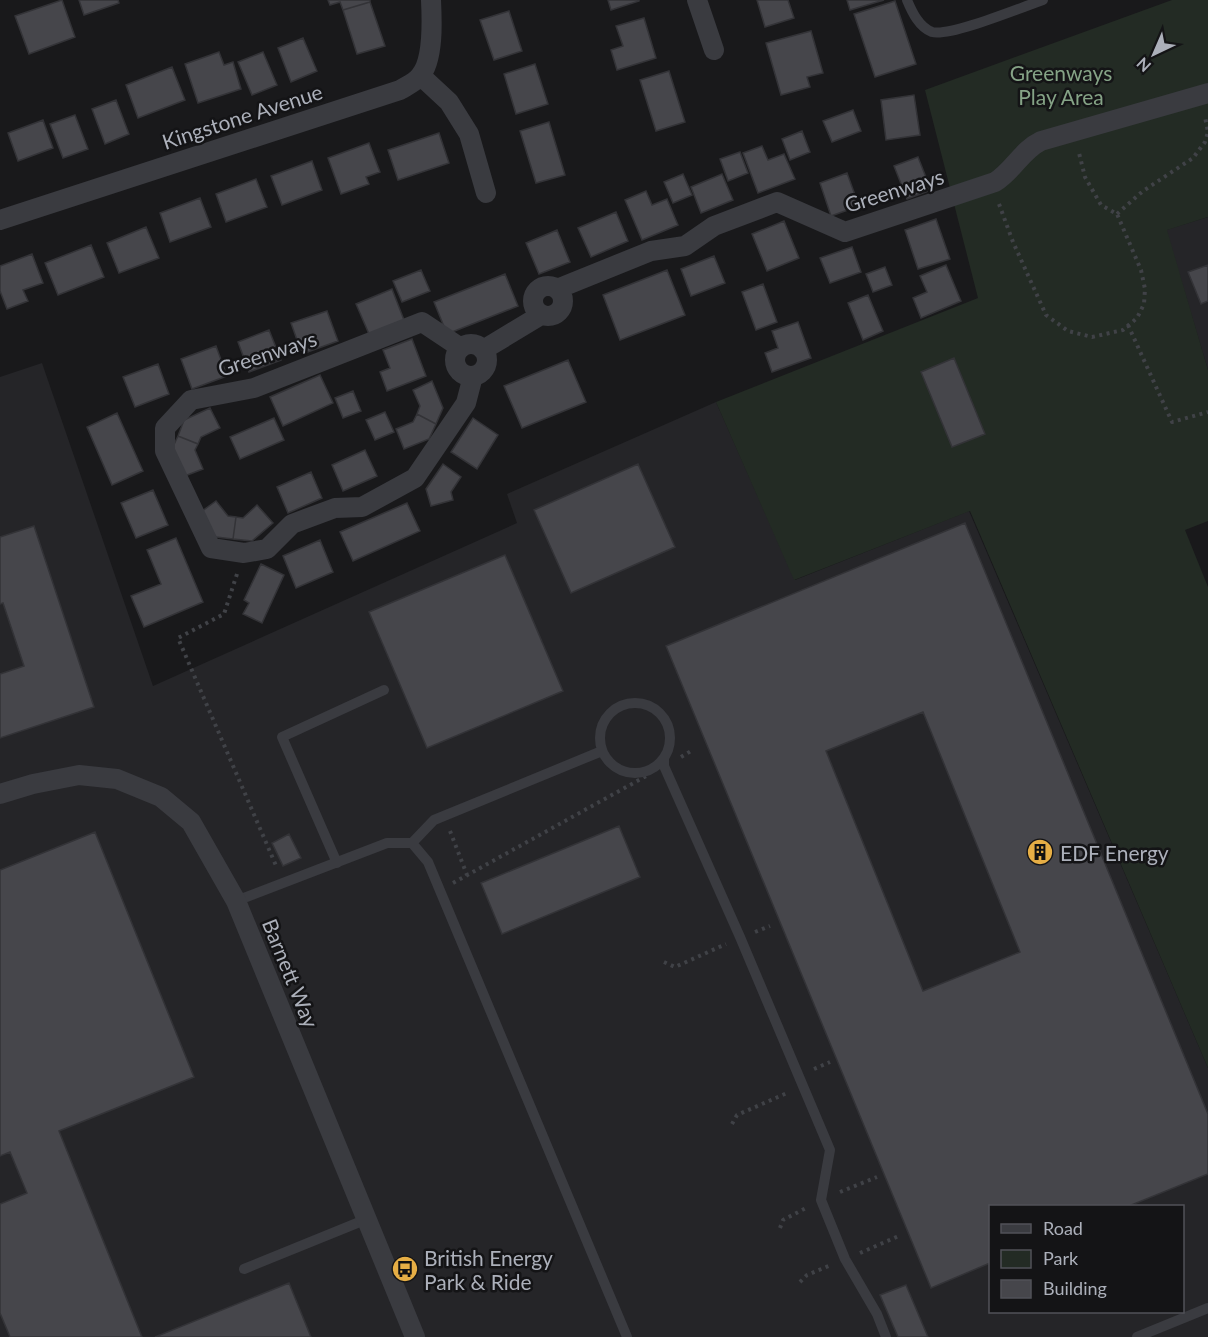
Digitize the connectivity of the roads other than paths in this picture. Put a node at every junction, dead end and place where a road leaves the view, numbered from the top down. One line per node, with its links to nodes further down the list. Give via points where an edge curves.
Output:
1 (432, 0): 6 (street, via 433,32)
2 (697, 0): 5 (street)
3 (907, 0): 4 (lane, via 916,19 930,31 940,33)
4 (1043, 0)
5 (714, 50)
6 (421, 76): 8 (street, via 449,102 469,134); 9 (street, Kingstone Avenue, via 400,90)
7 (1204, 94): 11 (street, Greenways, via 1032,146 996,182 845,232 777,202 714,226 686,246 651,251 557,289 546,286 536,292 533,300 541,315)
8 (486, 193)
9 (0, 220)
10 (460, 348): 11 (street, Greenways, via 472,344); 12 (street, via 457,368); 12 (street, Greenways, via 422,322 254,388 191,400 165,428 165,452 211,548 244,554 267,549 292,524 335,508 362,507 415,478 466,403)
11 (483, 350): 12 (street, Greenways, via 486,365)
12 (473, 376)
13 (384, 690): 18 (lane, via 282,737)
14 (602, 751): 15 (lane, via 612,764 631,773); 15 (lane, via 603,723 610,713 624,704 645,704 666,721 670,733); 17 (lane, via 434,820)
15 (664, 762): 25 (lane, via 830,1150 821,1200 844,1259)
16 (0, 794): 19 (street, Barnett Way, via 79,776 117,779 161,797 191,822)
17 (412, 843): 18 (lane, via 387,843); 24 (lane, via 428,862)
18 (337, 863): 19 (lane)
19 (236, 901): 20 (street, Barnett Way)
20 (367, 1219): 21 (lane); 23 (street, Barnett Way)
21 (244, 1269)
22 (1208, 1308): 26 (lane)
23 (415, 1337)
24 (627, 1337)
25 (886, 1337)
26 (1137, 1337)

